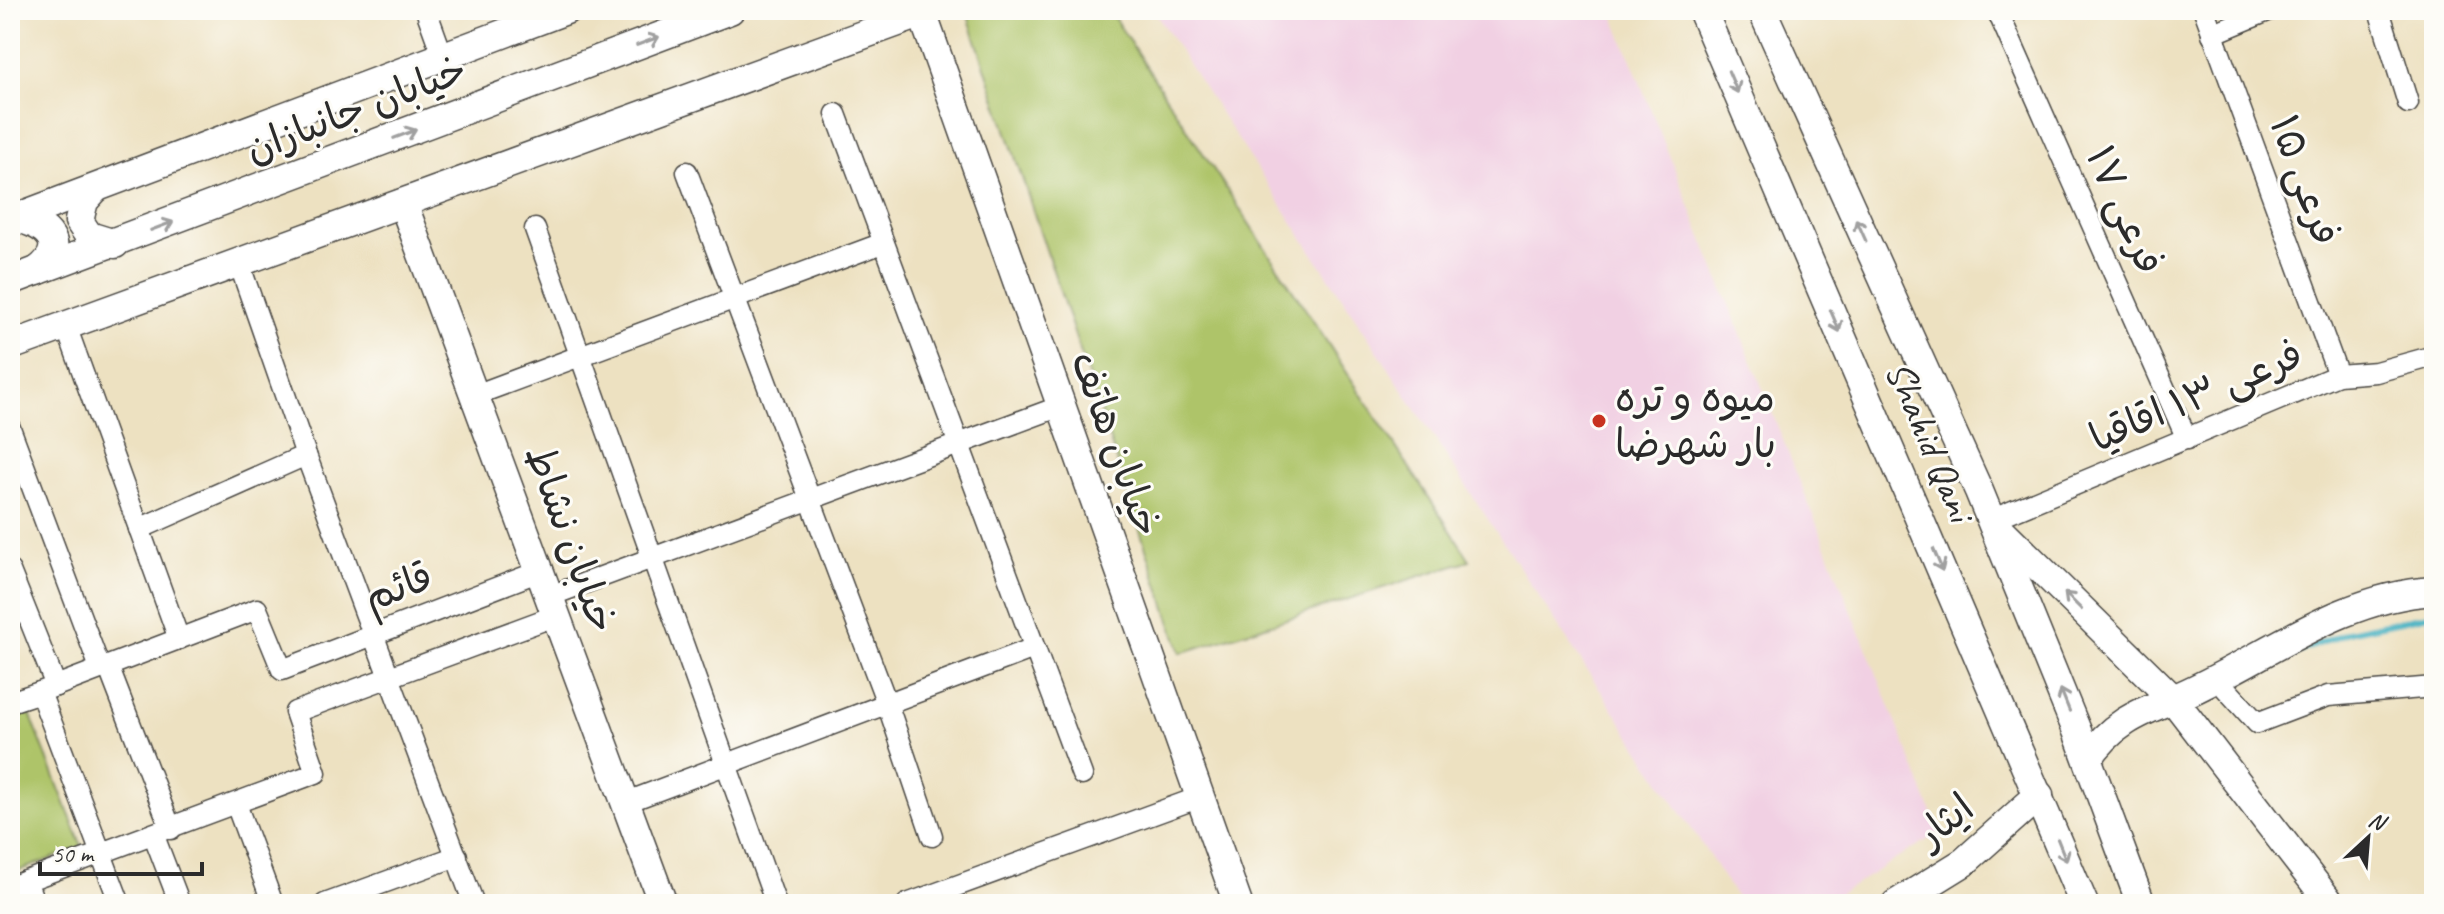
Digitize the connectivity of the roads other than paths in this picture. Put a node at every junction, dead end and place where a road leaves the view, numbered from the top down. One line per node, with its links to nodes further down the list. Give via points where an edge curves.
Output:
1 (426, 10): 12 (street)
2 (566, 10): 12 (main road, خیابان جانبازان)
3 (730, 10): 21 (main road, خیابان جانبازان, one-way to 3)
4 (1702, 10): 59 (main road, Shahid Qani, one-way to 59)
5 (1762, 10): 38 (main road, Shahid Qani, one-way to 5)
6 (1997, 10): 34 (street, فرعی ۱۷)
7 (2204, 10): 11 (street, فرعی ۱۵)
8 (2270, 10): 11 (street)
9 (2379, 10): 13 (street)
10 (920, 12): 17 (main road); 32 (main road, خیابان هاتف)
11 (2212, 34): 30 (street, فرعی ۱۵)
12 (443, 57): 16 (main road, خیابان جانبازان)
13 (2408, 103)
14 (836, 114): 20 (street)
15 (687, 172): 25 (street)
16 (94, 190): 18 (main road, خیابان جانبازان); 21 (main road, via 84,201 79,221 89,236)
17 (403, 203): 22 (main road); 31 (main road, خیابان نشاط)
18 (13, 219): 23 (main road, via 31,221 50,235 50,261)
19 (535, 229): 28 (street)
20 (883, 243): 25 (street); 35 (street)
21 (115, 244): 23 (main road, خیابان جانبازان)
22 (239, 263): 26 (main road); 36 (street)
23 (37, 271): 24 (main road, خیابان جانبازان)
24 (10, 281)
25 (734, 301): 28 (street); 37 (street)
26 (66, 326): 27 (main road); 39 (street)
27 (10, 346)
28 (580, 354): 31 (street); 40 (street)
29 (2434, 356): 30 (street, فرعی ۱۳ اقاقیا, via 2376,372)
30 (2338, 375): 34 (street, فرعی ۱۳ اقاقیا)
31 (475, 395): 43 (main road, خیابان نشاط)
32 (1061, 406): 35 (street); 60 (main road, خیابان هاتف)
33 (10, 428): 48 (street)
34 (2187, 439): 38 (street, فرعی ۱۳ اقاقیا)
35 (958, 444): 37 (street); 47 (street)
36 (306, 455): 39 (street); 45 (street)
37 (809, 503): 40 (street); 55 (street)
38 (1991, 520): 53 (main road, one-way to 38); 56 (main road, Shahid Qani, one-way to 38)
39 (139, 529): 46 (street)
40 (653, 558): 43 (street); 57 (street)
41 (10, 571): 44 (street)
42 (2434, 591): 50 (main road, via 2403,593 2345,610)
43 (549, 594): 45 (street, قائم); 49 (street); 61 (main road, خیابان نشاط)
44 (15, 599): 52 (street)
45 (375, 635): 46 (street, قائم, via 282,670 257,609); 49 (street)
46 (179, 639): 48 (street)
47 (1034, 648): 55 (street); 58 (street)
48 (104, 667): 52 (street); 63 (street)
49 (390, 677): 62 (street, via 295,712 316,773); 66 (street)
50 (2218, 680): 51 (street, via 2257,723 2328,696); 53 (main road)
51 (2434, 687)
52 (48, 689): 54 (street); 65 (street)
53 (2173, 699): 56 (main road, via 2117,726 2102,737); 81 (main road)
54 (10, 702)
55 (888, 706): 57 (street); 64 (street)
56 (2088, 759): 80 (main road, Shahid Qani)
57 (727, 765): 61 (street); 75 (street)
58 (1082, 775)
59 (2039, 795): 78 (main road, ایثار, via 1964,862); 79 (main road, Shahid Qani, one-way to 79)
60 (1200, 797): 76 (street); 77 (main road, خیابان هاتف)
61 (627, 802): 74 (main road, خیابان نشاط)
62 (236, 804): 63 (street); 71 (street)
63 (162, 833): 65 (street); 70 (street)
64 (932, 836)
65 (101, 853): 67 (street); 69 (street)
66 (457, 856): 72 (street); 73 (street)
67 (18, 884): 68 (street)
68 (35, 904)
69 (120, 904)
70 (180, 904)
71 (273, 904)
72 (325, 904)
73 (474, 904)
74 (663, 904)
75 (776, 904)
76 (907, 904)
77 (1238, 904)
78 (1896, 904)
79 (2084, 904)
80 (2141, 904)
81 (2331, 904)

